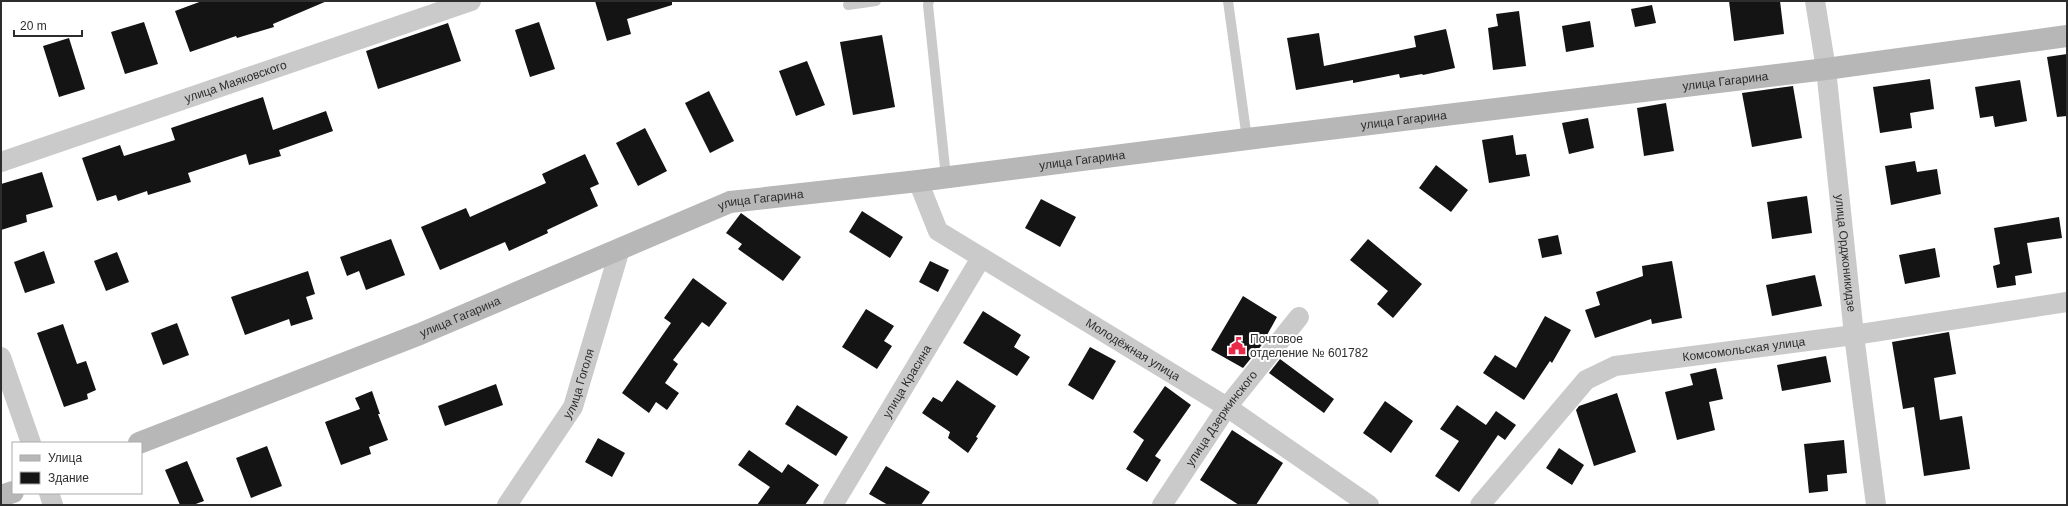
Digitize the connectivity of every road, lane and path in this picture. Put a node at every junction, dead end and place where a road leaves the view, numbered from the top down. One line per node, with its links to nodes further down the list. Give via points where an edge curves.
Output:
1 (471, 1): 10 (street, улица Маяковского)
2 (876, 1): 6 (lane)
3 (1228, 1): 9 (lane)
4 (1815, 1): 8 (street, улица Орджоникидзе)
5 (927, 2): 11 (lane)
6 (848, 5)
7 (2067, 36): 8 (main road, улица Гагарина)
8 (1826, 69): 9 (main road, улица Гагарина); 17 (street, улица Орджоникидзе)
9 (1247, 139): 11 (main road, улица Гагарина)
10 (1, 162)
11 (946, 177): 12 (main road, улица Гагарина)
12 (918, 181): 13 (main road, улица Гагарина, via 730,202); 14 (street, Молодёжная улица, via 938,231)
13 (620, 249): 21 (main road, улица Гагарина, via 420,334); 26 (street, улица Гоголя, via 573,407)
14 (981, 258): 19 (street, Молодёжная улица); 27 (street, улица Красина)
15 (2067, 302): 17 (street, Комсомольская улица)
16 (1299, 317): 19 (street, улица Дзержинского)
17 (1854, 335): 30 (street, Комсомольская улица, via 1615,366 1586,380); 31 (street, улица Орджоникидзе)
18 (1, 357): 20 (street)
19 (1227, 406): 28 (street, улица Дзержинского); 29 (street, Молодёжная улица)
20 (31, 442)
21 (142, 442)
22 (12, 492): 24 (main road)
23 (49, 494): 25 (street)
24 (1, 496)
25 (53, 505)
26 (507, 505)
27 (833, 505)
28 (1162, 505)
29 (1369, 505)
30 (1480, 505)
31 (1876, 505)

